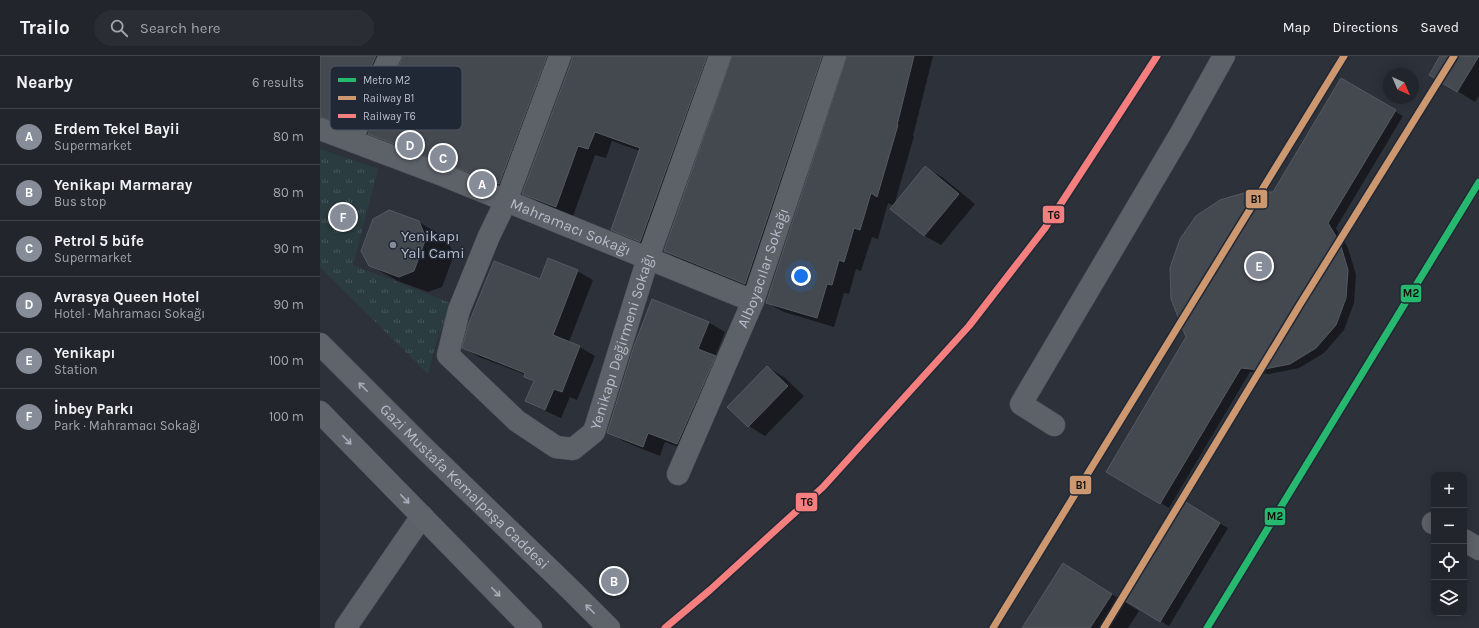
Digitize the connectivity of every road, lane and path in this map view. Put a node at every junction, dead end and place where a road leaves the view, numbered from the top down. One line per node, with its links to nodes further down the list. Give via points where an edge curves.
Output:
1 (390, 56): 6 (street)
2 (560, 56): 10 (street)
3 (720, 56): 11 (street, Yenikapı Değirmeni Sokağı)
4 (835, 56): 12 (street, Alboyacılar Sokağı)
5 (1224, 56): 15 (street, via 1021,404)
6 (385, 66)
7 (320, 129): 9 (street, Mahramacı Sokağı)
8 (356, 130): 9 (street)
9 (351, 140): 10 (street, Mahramacı Sokağı)
10 (506, 200): 11 (street, Mahramacı Sokağı); 11 (street, Yenikapı Değirmeni Sokağı, via 458,310 448,355 517,421 556,447 573,449 594,432)
11 (648, 258): 12 (street, Mahramacı Sokağı)
12 (753, 302): 16 (street, Alboyacılar Sokağı)
13 (320, 344): 22 (main road, Gazi Mustafa Kemalpaşa Caddesi, one-way to 13)
14 (320, 412): 17 (main road, one-way to 17)
15 (1054, 425)
16 (678, 474)
17 (422, 516): 20 (street, via 346,627); 21 (main road, one-way to 21)
18 (1467, 542): 19 (street)
19 (1479, 549)
20 (348, 628)
21 (531, 628)
22 (609, 628)

